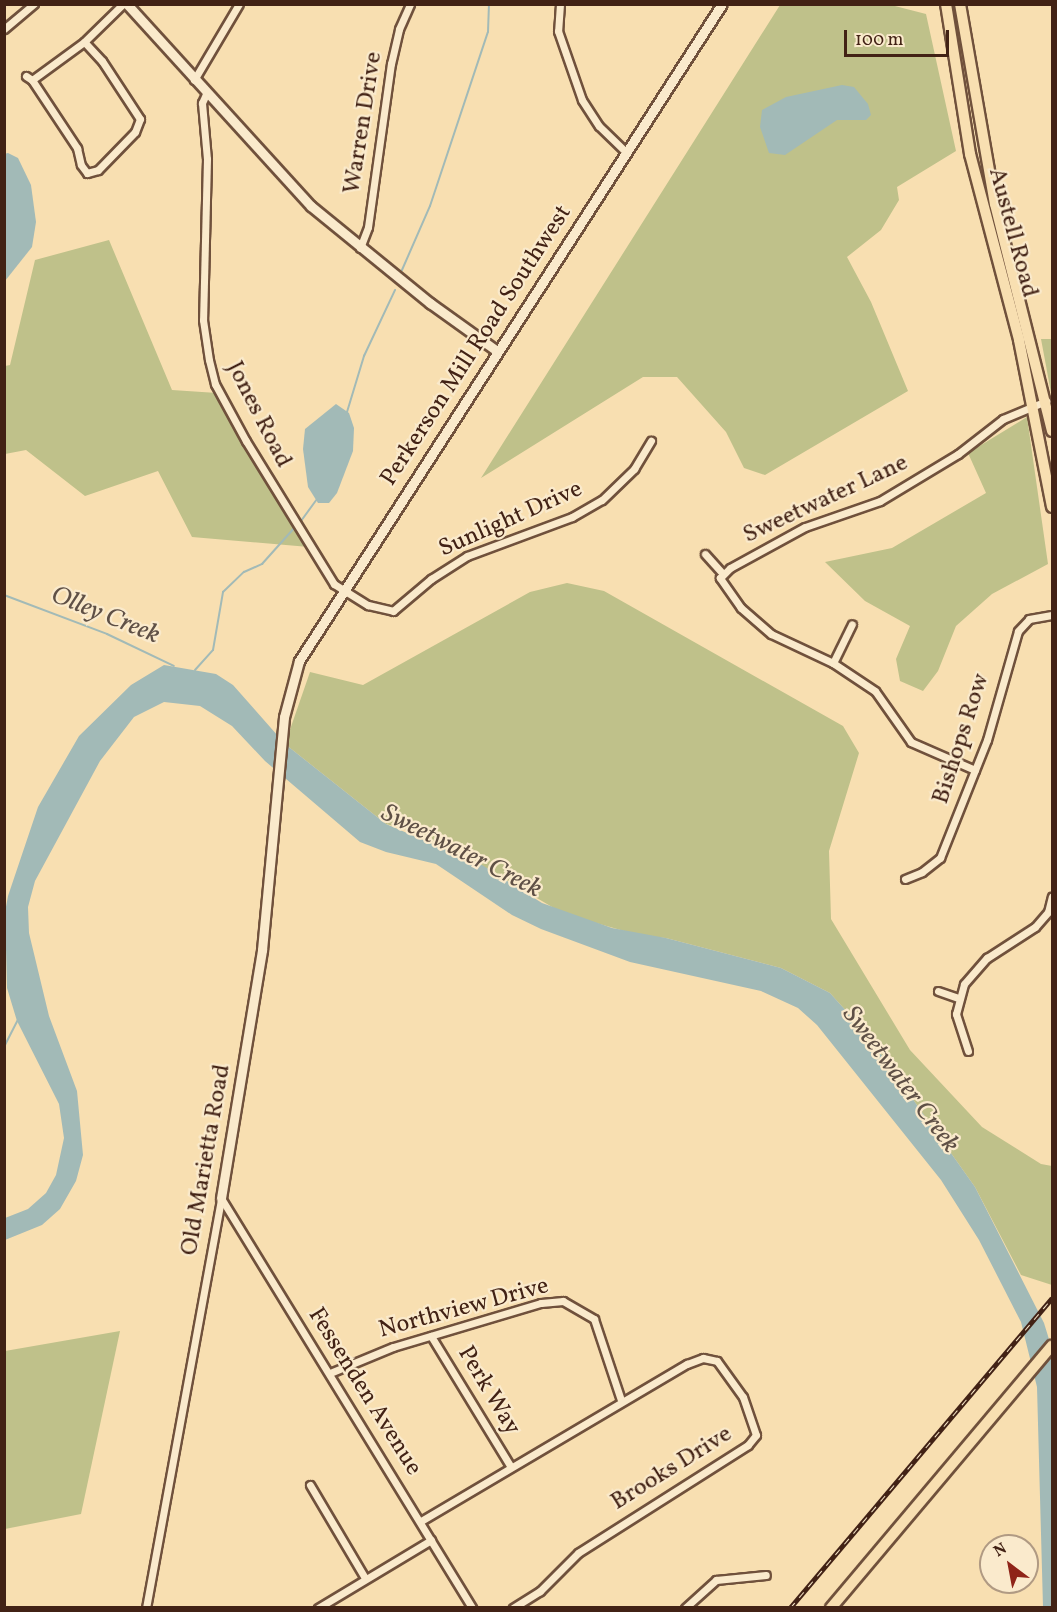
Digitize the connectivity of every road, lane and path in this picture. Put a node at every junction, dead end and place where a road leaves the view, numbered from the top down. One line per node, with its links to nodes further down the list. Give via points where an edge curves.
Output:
1 (34, 4): 10 (street)
2 (123, 4): 11 (street)
3 (127, 4): 12 (street)
4 (239, 4): 12 (street)
5 (410, 4): 15 (street, Warren Drive, via 391,64 368,227)
6 (560, 4): 14 (street, via 558,31 582,100 599,126)
7 (722, 4): 14 (street, Perkerson Mill Road Southwest)
8 (946, 4): 18 (main road, Austell Road, via 970,154)
9 (960, 4): 17 (main road, Austell Road, via 995,204)
10 (4, 29)
11 (84, 42): 11 (street, via 29,78 78,148 87,173 98,170 135,132 140,118 102,61)
12 (194, 80): 13 (street)
13 (206, 94): 15 (street, via 290,187); 24 (street, Jones Road, via 202,103 207,159 203,320 215,384 315,555)
14 (626, 152): 16 (street, Perkerson Mill Road Southwest)
15 (360, 248): 16 (street)
16 (497, 351): 24 (street, Perkerson Mill Road Southwest)
17 (1046, 401): 18 (street, Sweetwater Lane); 19 (main road, Austell Road)
18 (1033, 406): 21 (main road, Austell Road); 23 (street, Sweetwater Lane, via 1003,419 957,454 880,501 805,527)
19 (1053, 431)
20 (651, 441): 24 (street, Sunlight Drive, via 634,469 602,500 572,517 467,556 431,579 398,609 384,611)
21 (1053, 507)
22 (705, 554): 23 (street)
23 (722, 573): 27 (street, via 722,583 753,620 771,634)
24 (342, 589): 28 (street, Perkerson Mill Road Southwest, via 299,661)
25 (1053, 615): 29 (street, Bishops Row, via 1029,619 1018,631)
26 (852, 624): 27 (street)
27 (833, 663): 29 (street, via 875,691 910,742)
28 (284, 717): 36 (street, Old Marietta Road, via 262,950)
29 (975, 770): 30 (street, Bishops Row, via 940,858)
30 (905, 879)
31 (1053, 896): 32 (street)
32 (1050, 913): 34 (street, via 974,969)
33 (938, 991): 34 (street)
34 (958, 998): 35 (street, via 958,1025)
35 (968, 1051)
36 (221, 1198): 39 (street, Fessenden Avenue); 48 (street, Old Marietta Road)
37 (431, 1336): 39 (street, Northview Drive, via 361,1358); 40 (street, Northview Drive, via 541,1303 563,1301 594,1319); 41 (street, Perk Way)
38 (1053, 1346): 47 (main road)
39 (330, 1373): 43 (street, Fessenden Avenue)
40 (621, 1400): 41 (street); 51 (street, Brooks Drive, via 687,1364 711,1358 743,1396 756,1435 748,1445 578,1553 540,1591)
41 (511, 1467): 43 (street)
42 (310, 1485): 46 (street)
43 (421, 1521): 44 (street, Fessenden Avenue)
44 (431, 1540): 46 (street); 50 (street, Fessenden Avenue)
45 (766, 1575): 52 (street, via 716,1580)
46 (365, 1578): 49 (street)
47 (833, 1607)
48 (146, 1608)
49 (318, 1608)
50 (472, 1608)
51 (513, 1608)
52 (685, 1608)

